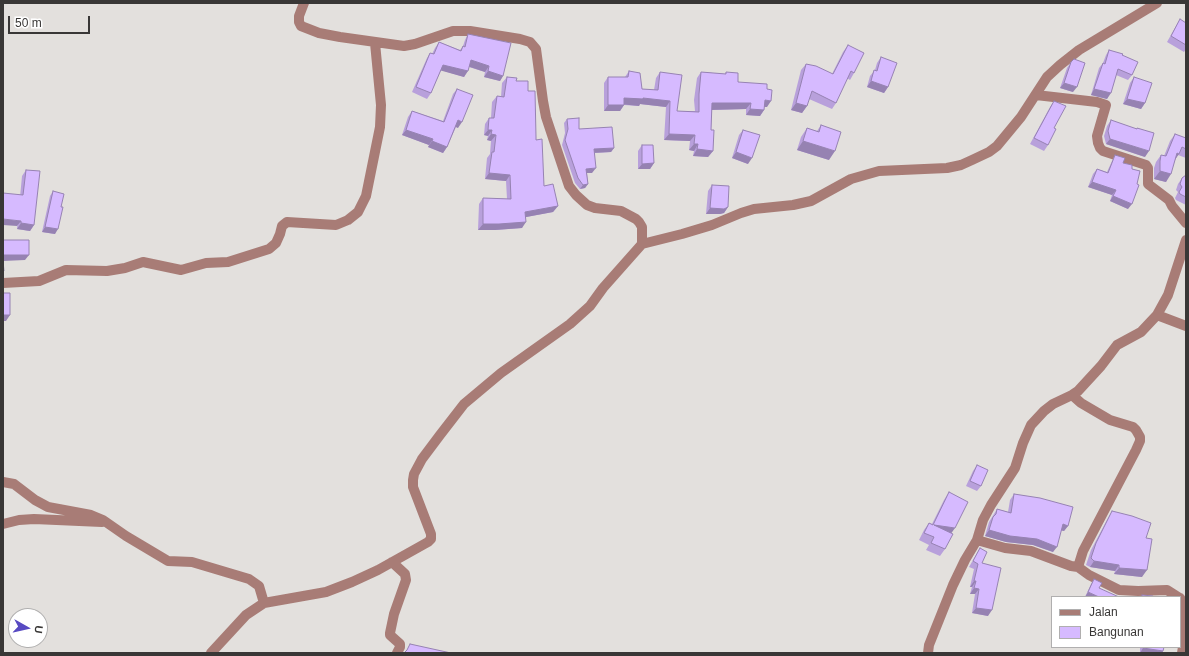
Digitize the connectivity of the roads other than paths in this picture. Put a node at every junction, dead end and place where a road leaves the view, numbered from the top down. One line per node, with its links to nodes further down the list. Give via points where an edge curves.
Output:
1 (304, 3): 3 (street, via 299,22 305,28)
2 (1157, 3): 4 (street, via 1079,50 1047,77)
3 (376, 43): 7 (street, via 404,46 453,31 470,30 520,39 533,45 546,117 569,186 587,205 621,211 640,222); 8 (street, via 381,105 380,127 366,196 358,212 342,224 287,222 282,226 276,243 269,249 228,262 206,262 181,270 143,262 107,271 66,270 40,280)
4 (1036, 95): 5 (street, via 1106,105 1097,136 1100,148 1146,165 1148,184 1169,200); 7 (street, via 997,146 961,165 879,171 850,179 811,201 754,209)
5 (1186, 223)
6 (1186, 240): 9 (street, via 1168,295)
7 (642, 244): 16 (street, via 590,306 456,412 414,474 413,487 431,539)
8 (3, 283)
9 (1157, 315): 10 (street); 11 (street, via 1141,332 1117,345 1101,366)
10 (1186, 326)
11 (1072, 395): 15 (street, via 1053,404 1031,425 1015,468 983,520); 17 (street, via 1110,420 1133,427 1139,432 1140,437 1136,450 1083,550)
12 (3, 482): 13 (street, via 14,484 48,507 92,515)
13 (108, 523): 14 (street, via 34,519); 20 (street, via 168,561 192,562 253,581 259,586)
14 (3, 524)
15 (977, 540): 17 (street, via 1005,548 1031,551); 23 (street, via 953,585)
16 (392, 562): 20 (street, via 326,592); 22 (street, via 404,574 406,580 390,626 390,635 400,644)
17 (1078, 567): 18 (street, via 1120,590 1166,590)
18 (1177, 596)
19 (1181, 600): 24 (street, via 1186,612)
20 (264, 603): 21 (street, via 246,615)
21 (211, 653)
22 (397, 653)
23 (928, 653)
24 (1182, 653)

